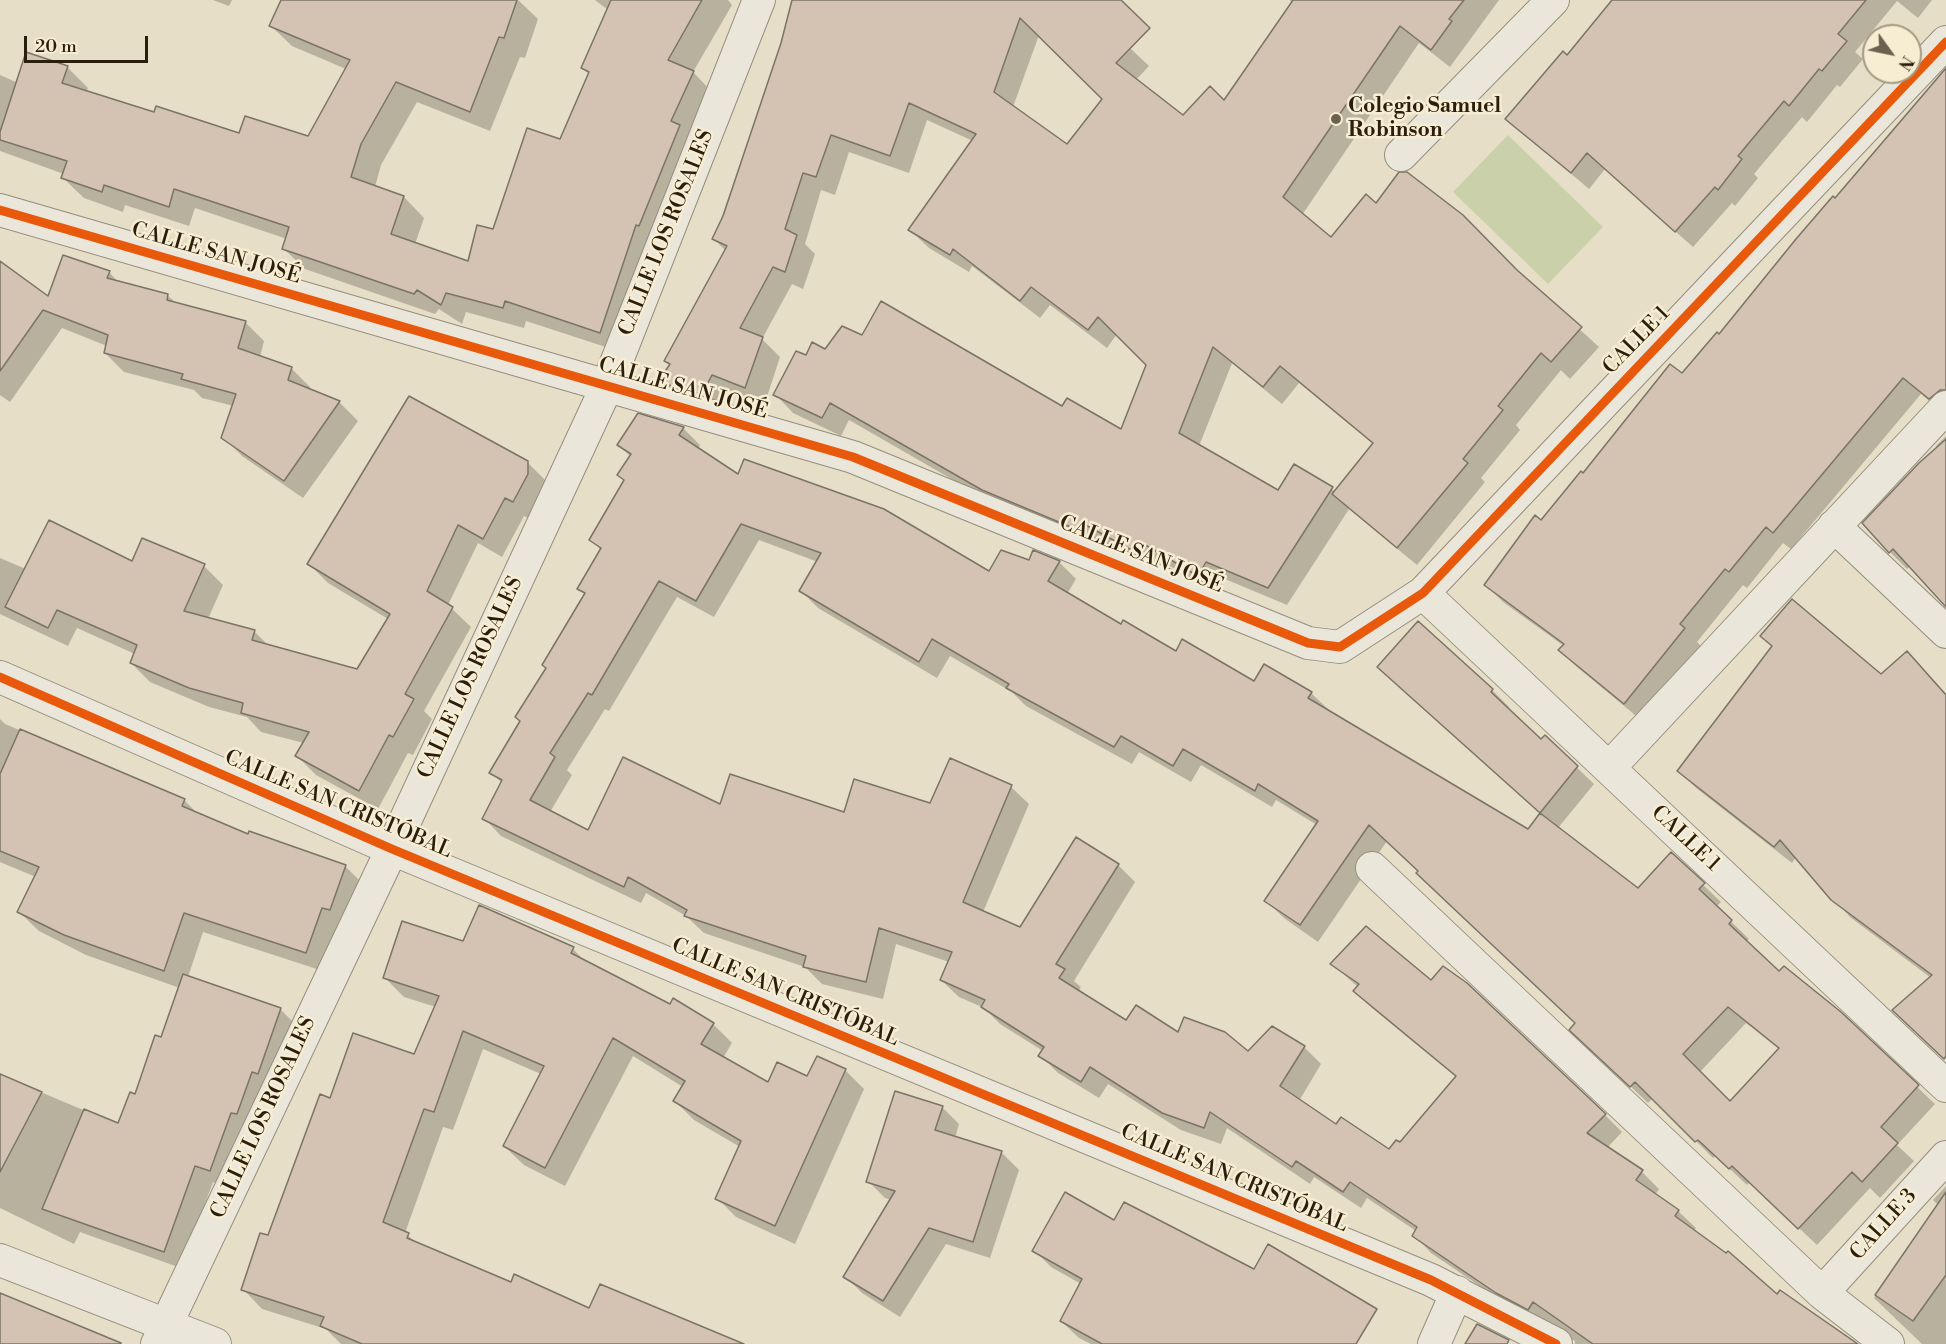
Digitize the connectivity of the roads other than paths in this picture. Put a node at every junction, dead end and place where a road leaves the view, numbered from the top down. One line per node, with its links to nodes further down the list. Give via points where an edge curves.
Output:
1 (759, 0): 6 (street, CALLE LOS ROSALES)
2 (1553, 0): 4 (street)
3 (1946, 42): 9 (street, CALLE 1)
4 (1401, 155)
5 (0, 210): 6 (street, CALLE SAN JOSÉ)
6 (607, 386): 11 (street, CALLE SAN JOSÉ, via 853,457 1308,643); 14 (street, CALLE LOS ROSALES)
7 (1946, 407): 8 (street)
8 (1834, 526): 10 (street); 13 (street)
9 (1423, 592): 11 (street, CALLE 1); 13 (street, CALLE 1)
10 (1946, 632)
11 (1340, 647)
12 (0, 677): 14 (street, CALLE SAN CRISTÓBAL)
13 (1609, 768): 16 (street, CALLE 1)
14 (392, 849): 19 (street, CALLE SAN CRISTÓBAL); 21 (street, CALLE LOS ROSALES)
15 (1372, 868): 20 (street)
16 (1946, 1086)
17 (1946, 1157): 20 (street, CALLE 3)
18 (0, 1260): 21 (street)
19 (1457, 1292): 23 (street); 24 (street, CALLE SAN CRISTÓBAL)
20 (1822, 1293): 25 (street)
21 (161, 1335): 22 (street)
22 (215, 1344)
23 (1434, 1344)
24 (1556, 1344)
25 (1888, 1344)

